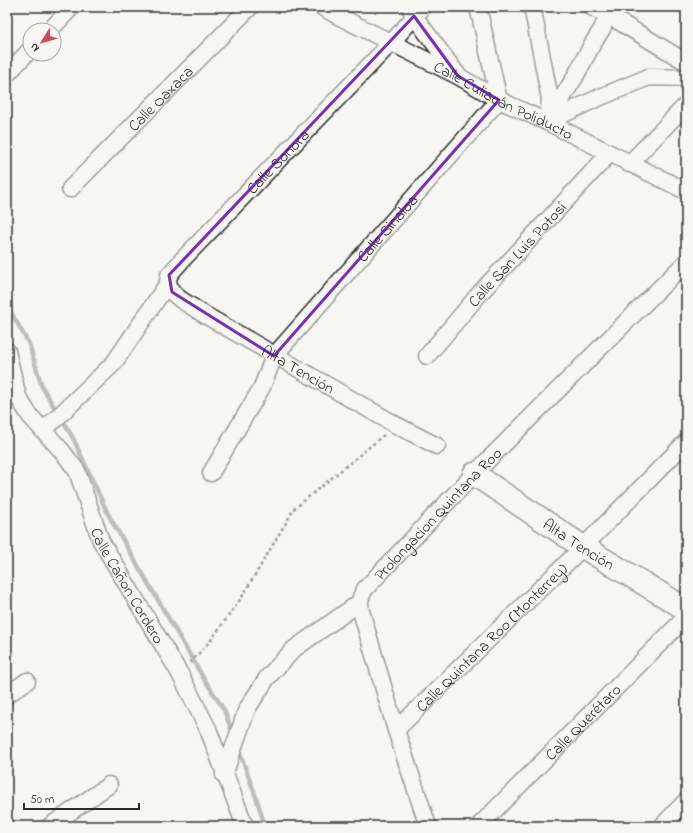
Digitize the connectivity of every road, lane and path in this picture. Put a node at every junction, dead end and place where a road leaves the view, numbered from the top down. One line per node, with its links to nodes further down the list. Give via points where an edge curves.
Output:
1 (72, 7): 10 (street)
2 (250, 7): 22 (street, Calle Oaxaca)
3 (322, 7): 9 (street, Calle Culiacán Poliducto)
4 (478, 7): 17 (street)
5 (531, 7): 19 (street, via 550,99)
6 (591, 7): 8 (street)
7 (416, 10): 11 (street, Calle Sonora); 15 (street)
8 (609, 11): 13 (street); 19 (street, via 575,77)
9 (336, 12): 11 (street, Calle Culiacán Poliducto)
10 (58, 22)
11 (391, 43): 15 (street, Calle Culiacán Poliducto); 25 (street, Calle Sonora, via 183,259 170,276)
12 (22, 58): 14 (street)
13 (686, 62)
14 (7, 74)
15 (458, 76): 17 (street, Calle Culiacán Poliducto)
16 (686, 78): 19 (street, via 649,77)
17 (499, 100): 19 (street, Calle Culiacán Poliducto); 27 (street, Calle Sinaloa)
18 (686, 105): 21 (street)
19 (547, 122): 20 (street, Calle Culiacán Poliducto)
20 (609, 154): 21 (street, Calle Culiacán Poliducto); 28 (street, Calle San Luis Potosí, via 480,293)
21 (629, 164): 23 (street, Calle Culiacán Poliducto)
22 (70, 189)
23 (686, 191)
24 (686, 262): 34 (street, Prolongacion Quintana Roo)
25 (168, 283): 27 (street, Alta Tención, via 172,292 180,299); 30 (street, Calle Sonora, via 114,363)
26 (7, 351): 30 (street, Calle Cañon Cordero, via 18,397)
27 (274, 356): 29 (street, Alta Tención); 33 (street, via 262,387)
28 (427, 356)
29 (396, 425): 32 (street, Alta Tención); 39 (path, via 294,509 242,597 211,640)
30 (43, 431): 39 (street, Calle Cañon Cordero, via 77,471 101,541)
31 (686, 442): 35 (street, Calle Quintana Roo (Monterrey))
32 (437, 446)
33 (212, 473)
34 (474, 474): 35 (street, Alta Tención); 36 (street, Prolongacion Quintana Roo, via 365,589 360,596)
35 (582, 547): 37 (street, Alta Tención); 42 (street, Calle Quintana Roo (Monterrey))
36 (360, 603): 42 (street); 43 (street, via 294,649 267,678 246,709)
37 (686, 609)
38 (686, 617): 49 (street, Calle Querétaro)
39 (180, 674): 43 (street, Calle Cañon Cordero, via 208,729)
40 (27, 681): 41 (street)
41 (7, 695)
42 (396, 730): 48 (street)
43 (224, 775): 47 (street, Calle Cañon Cordero)
44 (109, 785): 46 (street)
45 (686, 801): 50 (street)
46 (50, 826)
47 (245, 826)
48 (428, 826)
49 (479, 826)
50 (662, 826)

